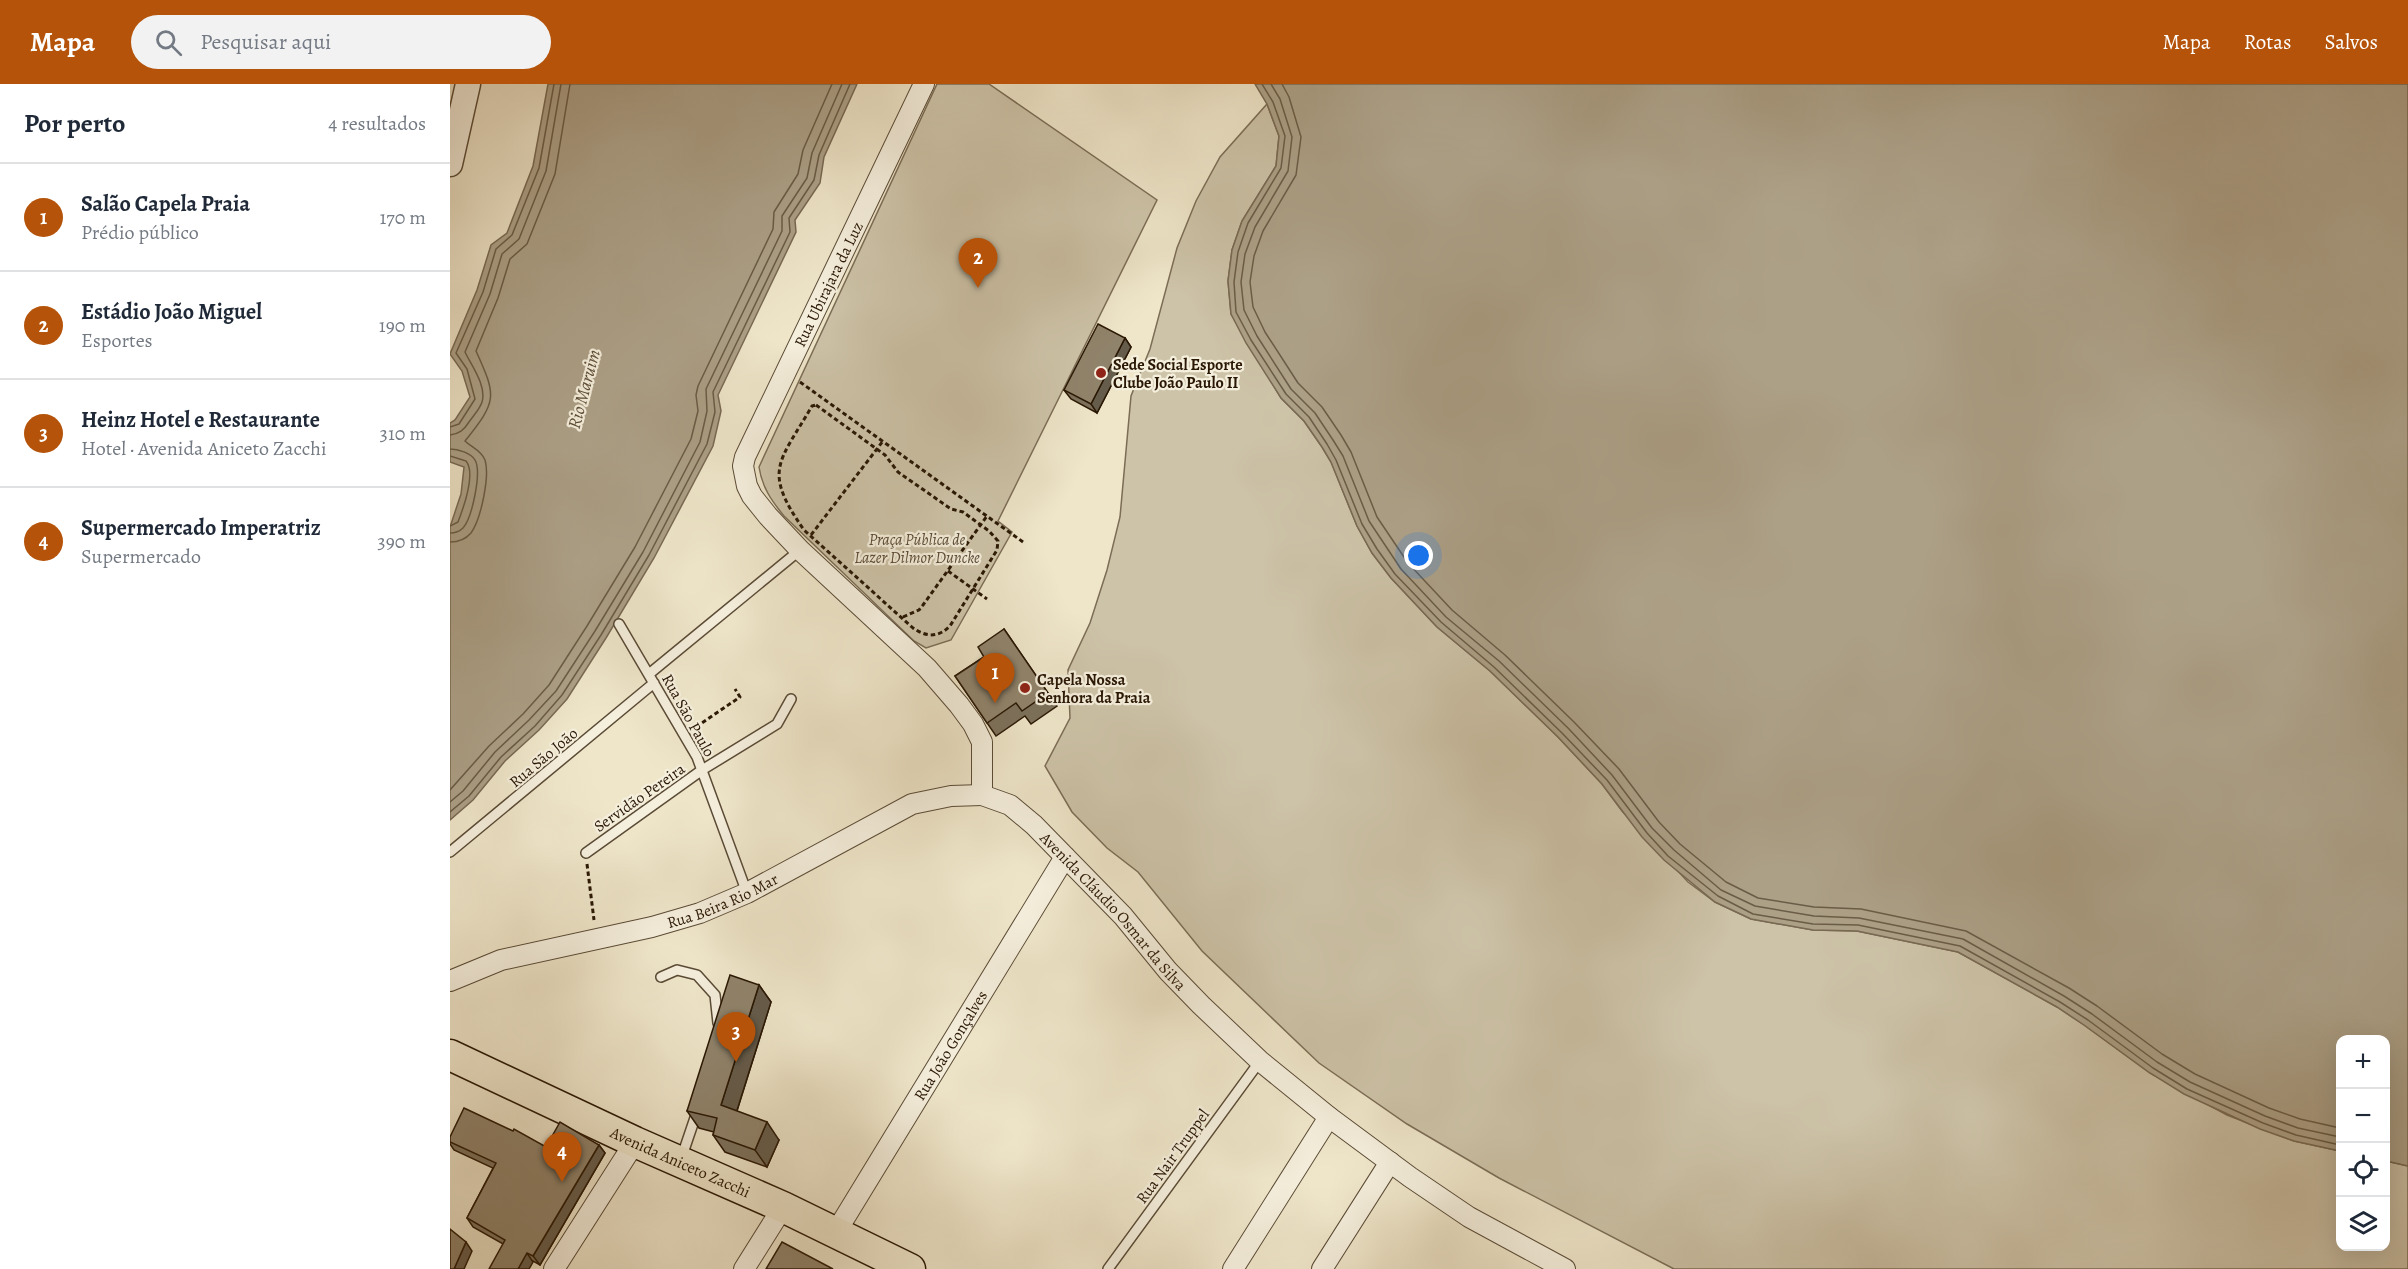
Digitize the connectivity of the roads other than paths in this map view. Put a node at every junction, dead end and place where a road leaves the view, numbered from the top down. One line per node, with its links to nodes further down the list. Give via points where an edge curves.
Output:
1 (468, 84): 3 (street)
2 (924, 84): 4 (street, Rua Ubirajara da Luz, via 745,457 747,486 759,506)
3 (450, 164)
4 (805, 542): 6 (lane); 10 (street, via 882,627 946,688 973,724 982,742)
5 (620, 624): 6 (lane, Rua São Paulo)
6 (649, 674): 7 (lane, Rua São Paulo)
7 (654, 683): 9 (lane, Rua São Paulo); 11 (lane, Rua São João)
8 (791, 699): 9 (lane, Servidão Pereira, via 777,724)
9 (702, 770): 12 (lane, Servidão Pereira); 14 (lane, Rua São Paulo)
10 (982, 795): 13 (street, Avenida Cláudio Osmar da Silva, via 1010,805); 14 (street, Rua Beira Rio Mar, via 912,804)
11 (450, 852)
12 (586, 854)
13 (1065, 857): 18 (street, Avenida Cláudio Osmar da Silva, via 1193,996); 26 (street, Rua João Gonçalves)
14 (747, 893): 16 (street, Rua Beira Rio Mar, via 700,914 501,960)
15 (661, 977): 17 (lane, via 677,970 697,975 716,995)
16 (450, 981)
17 (716, 1033)
18 (1260, 1060): 21 (street, Avenida Cláudio Osmar da Silva); 30 (lane, Rua Nair Truppel)
19 (452, 1061): 22 (main road, Avenida Aniceto Zacchi)
20 (701, 1100): 23 (lane)
21 (1329, 1117): 24 (street, Avenida Cláudio Osmar da Silva); 31 (street)
22 (635, 1142): 23 (main road, Avenida Aniceto Zacchi); 27 (street)
23 (680, 1161): 25 (main road, Avenida Aniceto Zacchi)
24 (1390, 1162): 32 (street); 33 (street, Avenida Cláudio Osmar da Silva, via 1538,1259)
25 (783, 1207): 26 (main road, Avenida Aniceto Zacchi); 28 (street)
26 (836, 1232): 29 (main road, Avenida Aniceto Zacchi)
27 (554, 1269)
28 (744, 1269)
29 (910, 1269)
30 (1108, 1269)
31 (1233, 1269)
32 (1322, 1269)
33 (1565, 1269)

